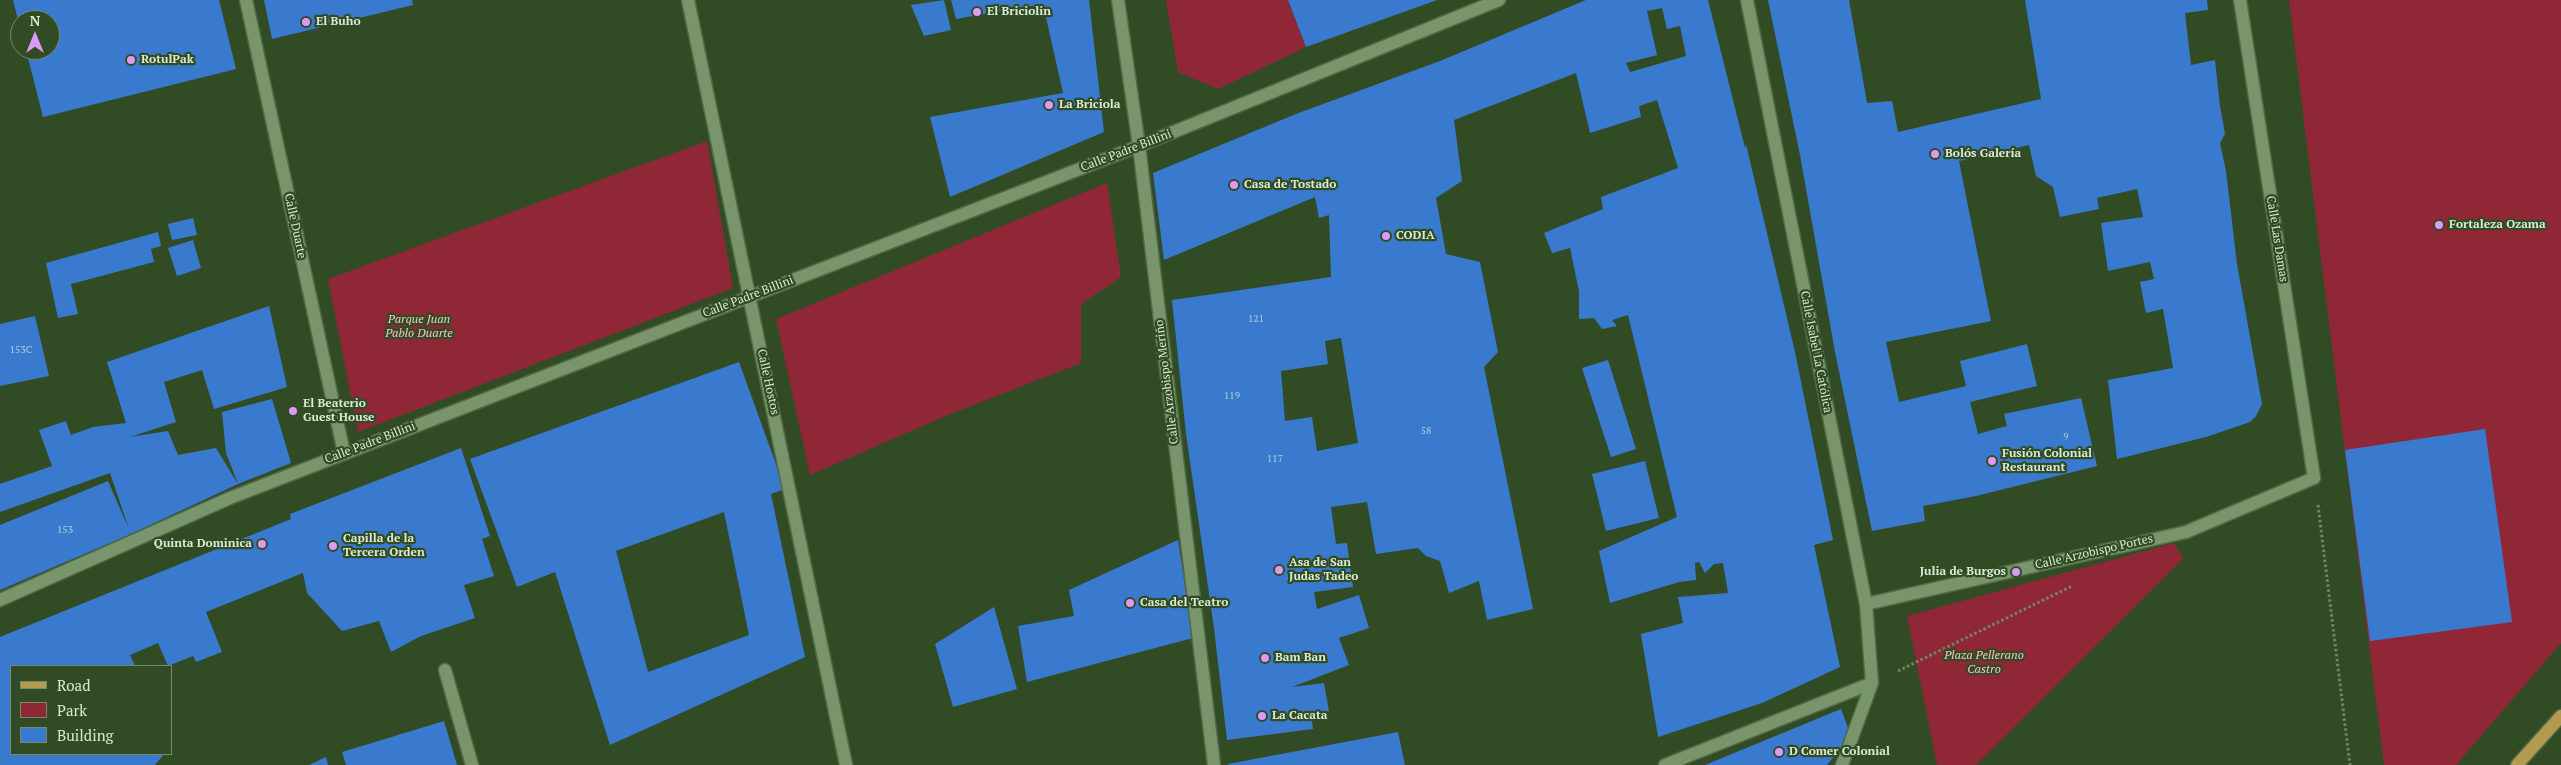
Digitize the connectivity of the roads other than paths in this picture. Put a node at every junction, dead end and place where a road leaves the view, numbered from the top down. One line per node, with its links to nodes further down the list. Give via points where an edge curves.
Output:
1 (246, 0): 9 (street, Calle Duarte)
2 (688, 0): 8 (street, Calle Hostos)
3 (1118, 0): 7 (street, Calle Arzobispo Meriño)
4 (1499, 0): 7 (street, Calle Padre Billini)
5 (1747, 0): 12 (street, Calle Isabel La Católica)
6 (2240, 0): 10 (street, Calle Las Damas)
7 (1139, 146): 8 (street, Calle Padre Billini); 18 (street, Calle Arzobispo Meriño)
8 (749, 296): 9 (street, Calle Padre Billini); 17 (street, Calle Hostos)
9 (344, 453): 11 (street, Calle Padre Billini, via 230,498)
10 (2314, 478): 12 (street, Calle Arzobispo Portes, via 2186,532)
11 (0, 600)
12 (1866, 604): 14 (street, Calle Isabel La Católica)
13 (445, 670): 16 (street)
14 (1872, 683): 19 (street); 20 (street, Calle Isabel La Católica)
15 (2561, 716): 21 (main road)
16 (472, 765)
17 (846, 765)
18 (1214, 765)
19 (1666, 765)
20 (1842, 765)
21 (2517, 765)

